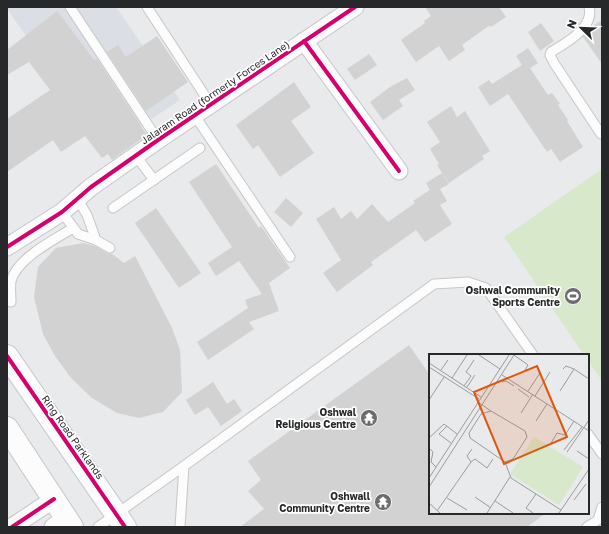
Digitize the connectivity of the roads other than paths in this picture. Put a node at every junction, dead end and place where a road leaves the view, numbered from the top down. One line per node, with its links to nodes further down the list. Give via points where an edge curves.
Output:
1 (70, 7): 9 (lane)
2 (147, 7): 6 (lane)
3 (355, 7): 5 (street, Jalaram Road (formerly Forces Lane))
4 (589, 7): 8 (lane, via 590,17 587,24 550,55)
5 (304, 41): 6 (street, Jalaram Road (formerly Forces Lane)); 12 (street)
6 (211, 105): 7 (street, Jalaram Road (formerly Forces Lane))
7 (195, 116): 9 (street, Jalaram Road (formerly Forces Lane)); 21 (lane)
8 (601, 134)
9 (158, 140): 11 (street, Jalaram Road (formerly Forces Lane))
10 (200, 148): 13 (lane)
11 (136, 156): 13 (lane); 14 (street, Jalaram Road (formerly Forces Lane))
12 (399, 171)
13 (154, 180): 15 (lane)
14 (77, 198): 16 (street, Jalaram Road (formerly Forces Lane)); 18 (lane, via 88,215)
15 (113, 208)
16 (62, 212): 17 (lane); 19 (street, Jalaram Road (formerly Forces Lane))
17 (73, 228): 18 (lane, via 78,234); 22 (lane, via 25,259 18,267 11,283)
18 (96, 240): 20 (lane)
19 (7, 247)
20 (110, 248)
21 (290, 257)
22 (11, 302)
23 (532, 354): 28 (lane, via 486,288 468,282 434,284)
24 (7, 356): 31 (street, Ring Road Parklands)
25 (7, 428): 29 (street)
26 (589, 435): 27 (lane)
27 (602, 454)
28 (184, 466): 31 (lane); 36 (lane)
29 (54, 499): 33 (street); 34 (street)
30 (602, 508): 32 (lane)
31 (120, 521): 35 (lane)
32 (600, 521): 37 (lane)
33 (63, 524)
34 (12, 527)
35 (98, 527)
36 (180, 527)
37 (587, 527)

